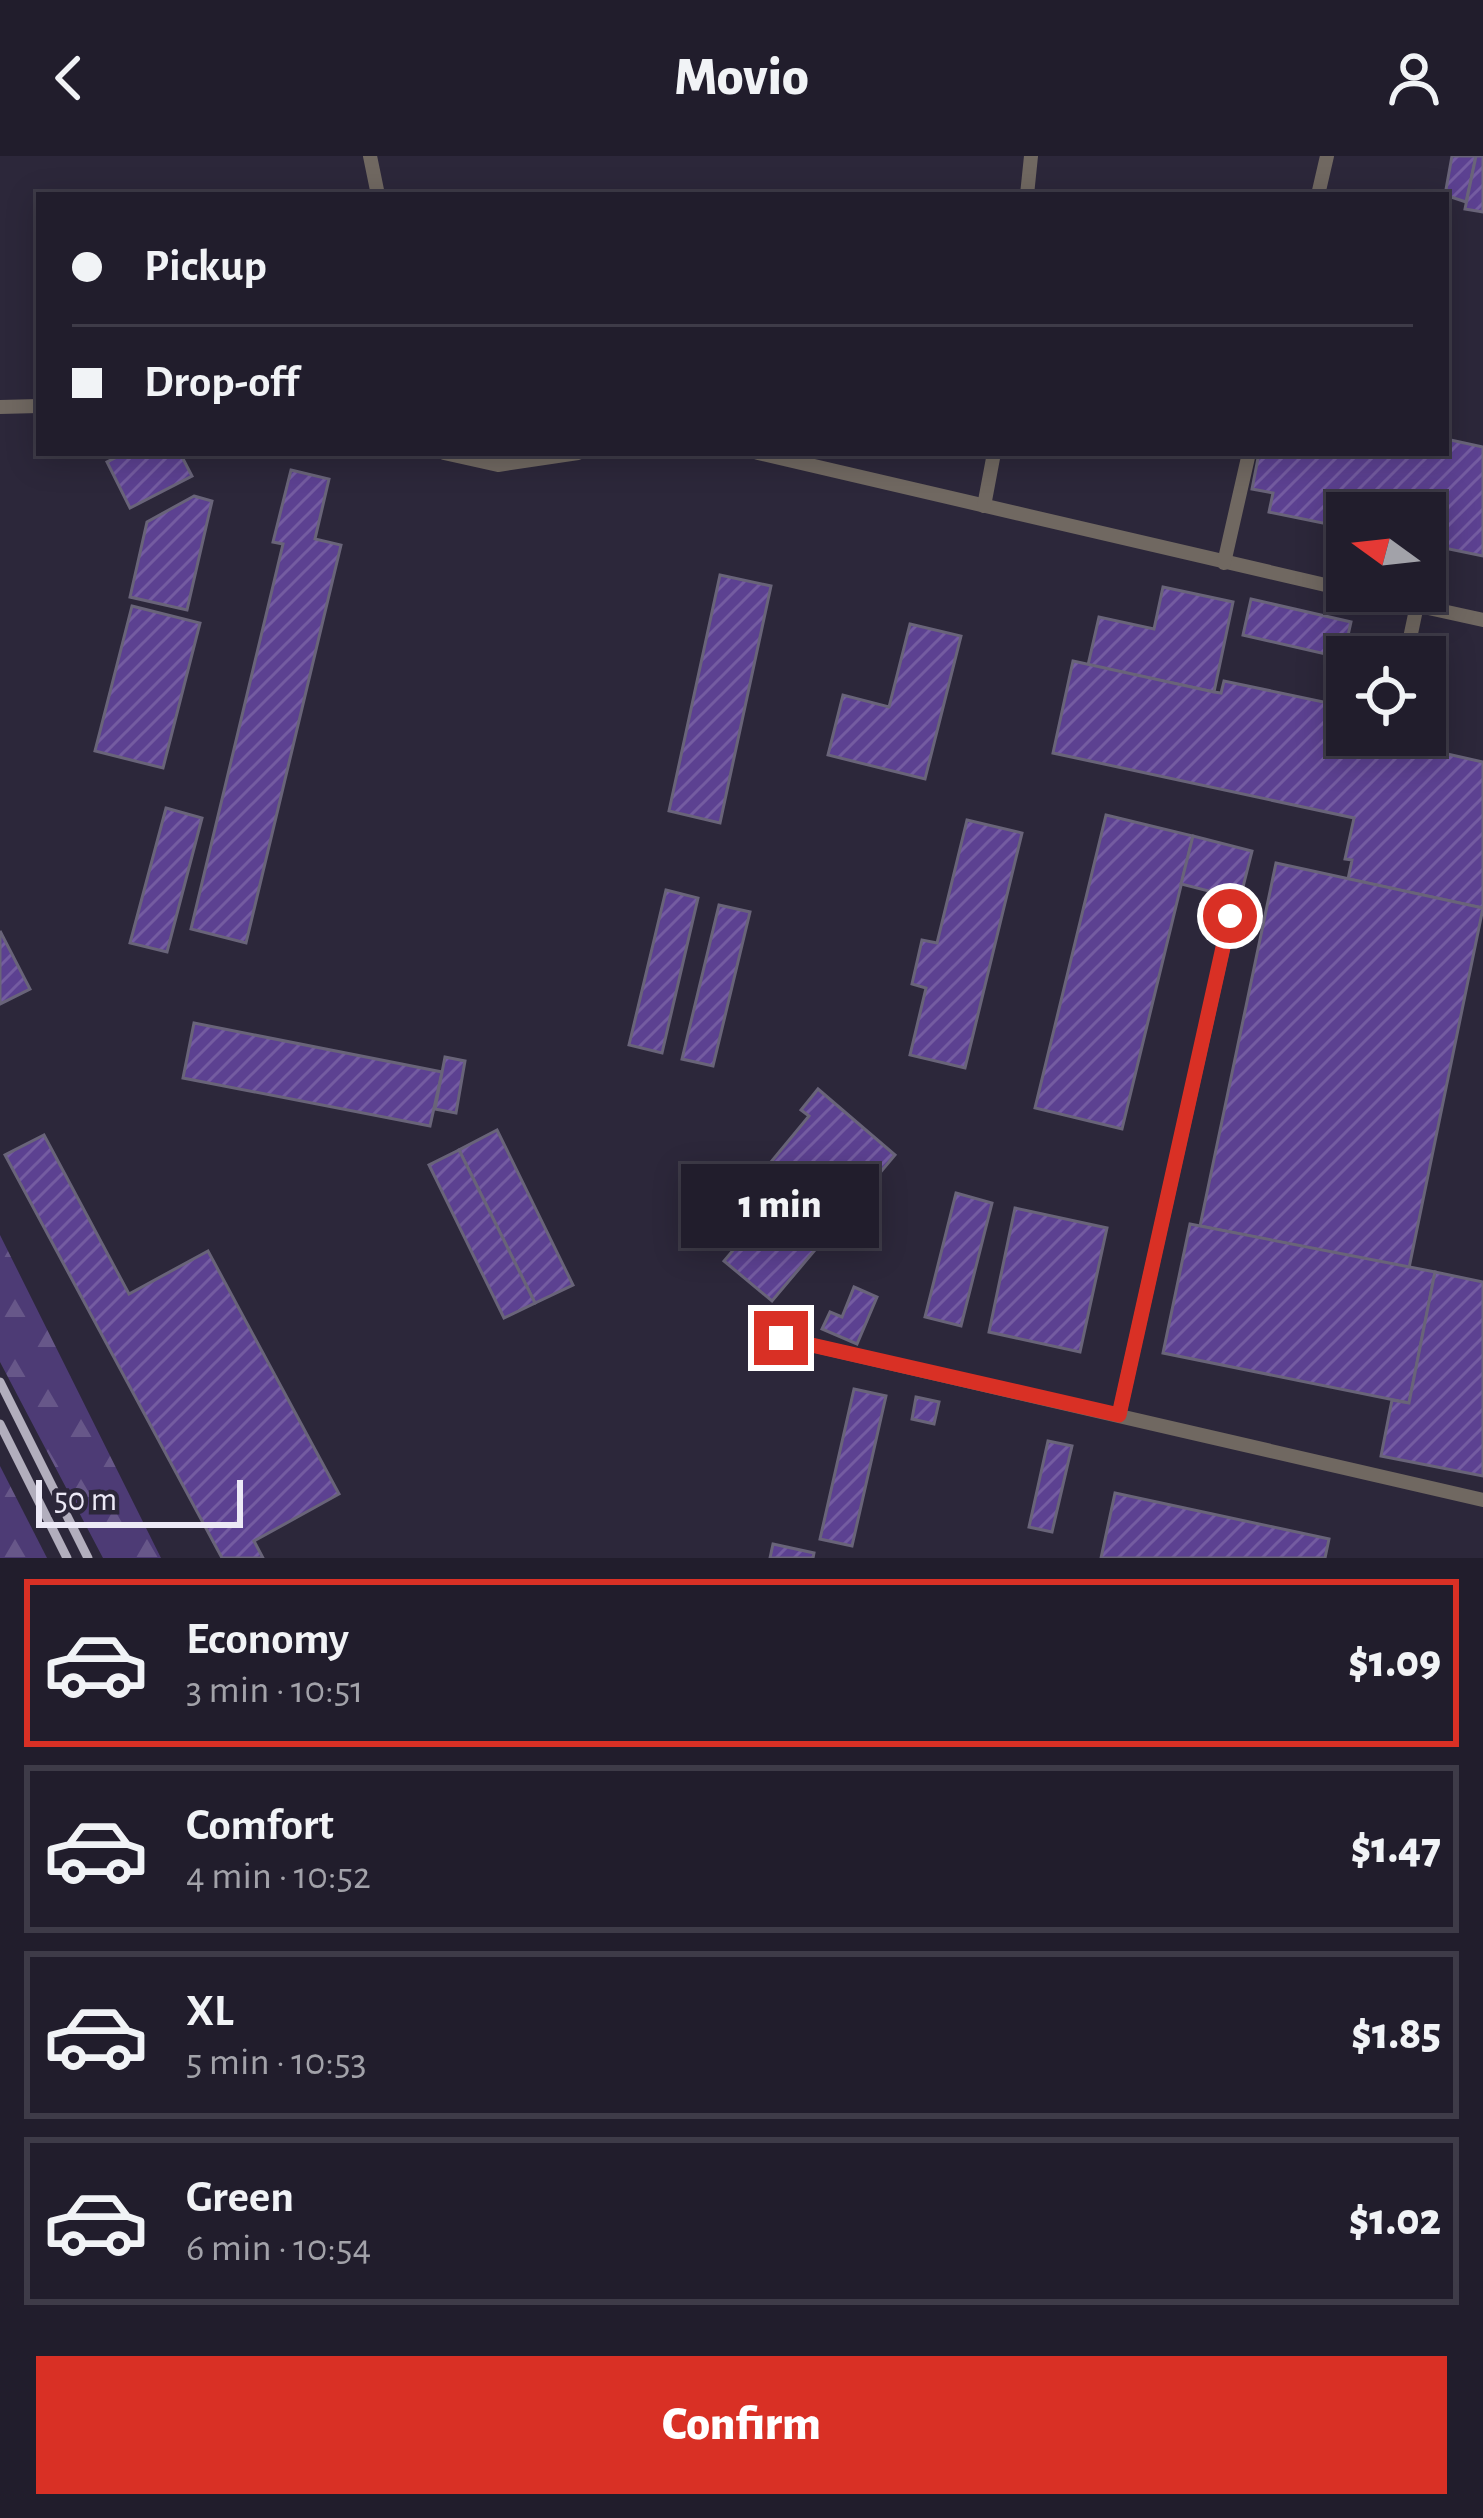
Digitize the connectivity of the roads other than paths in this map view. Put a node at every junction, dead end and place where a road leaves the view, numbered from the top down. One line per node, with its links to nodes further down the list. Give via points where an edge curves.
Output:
1 (370, 156): 4 (lane)
2 (1031, 156): 5 (lane)
3 (1327, 156): 6 (lane)
4 (377, 192)
5 (1027, 192)
6 (1319, 192)
7 (36, 406): 8 (lane)
8 (0, 407)
9 (458, 456): 10 (lane, via 498,465)
10 (558, 456)
11 (771, 456): 14 (lane)
12 (993, 456): 14 (lane)
13 (1248, 456): 15 (lane)
14 (984, 506): 15 (lane)
15 (1224, 563): 16 (lane)
16 (1326, 586)
17 (1446, 612): 18 (lane)
18 (1483, 620)
19 (1230, 916): 21 (lane)
20 (781, 1338): 21 (lane)
21 (1119, 1415): 22 (lane)
22 (1483, 1500)

